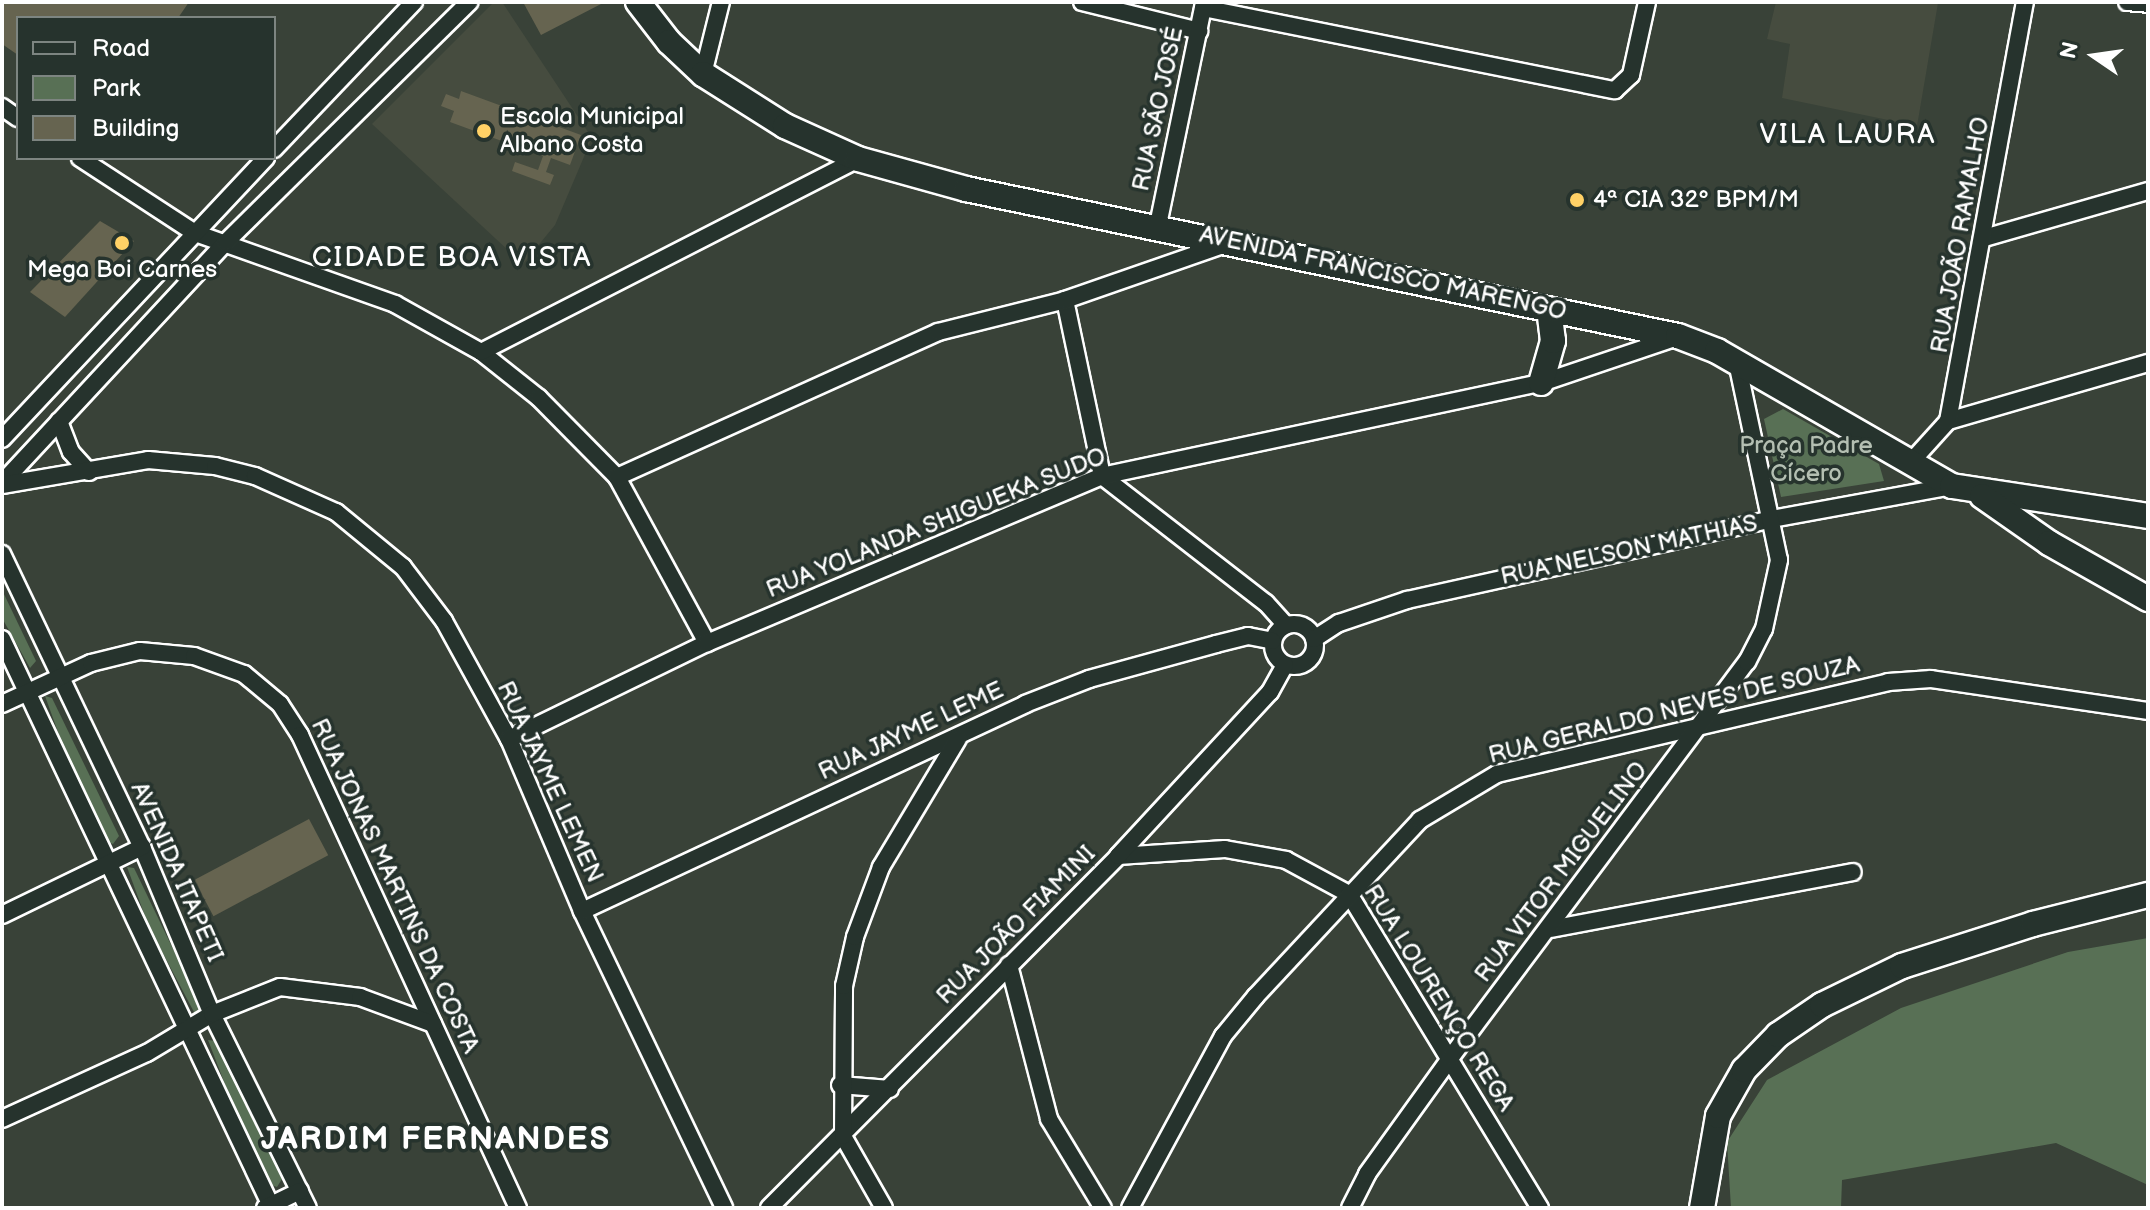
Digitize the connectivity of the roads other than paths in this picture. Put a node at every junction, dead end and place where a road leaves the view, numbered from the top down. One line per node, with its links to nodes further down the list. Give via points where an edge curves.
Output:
1 (414, 2): 13 (street)
2 (469, 2): 22 (street)
3 (638, 2): 12 (main road, AVENIDA FRANCISCO MARENGO)
4 (721, 2): 12 (street)
5 (1082, 2): 11 (street)
6 (1647, 2): 10 (street, via 1627,84 1606,90)
7 (2025, 2): 20 (street, RUA JOÃO RAMALHO)
8 (2127, 2): 9 (street)
9 (2148, 4)
10 (1204, 5): 11 (street, RUA SÃO JOSÉ)
11 (1199, 31): 18 (street, RUA SÃO JOSÉ)
12 (703, 74): 14 (main road, AVENIDA FRANCISCO MARENGO, via 785,126)
13 (276, 147)
14 (858, 159): 18 (main road, AVENIDA FRANCISCO MARENGO, via 966,189); 26 (street)
15 (83, 160): 19 (street)
16 (264, 160): 19 (street)
17 (2148, 191): 20 (street)
18 (1158, 225): 21 (main road, AVENIDA FRANCISCO MARENGO)
19 (195, 233): 22 (street); 32 (street)
20 (1984, 238): 31 (street, RUA JOÃO RAMALHO)
21 (1236, 241): 23 (street); 24 (main road, AVENIDA FRANCISCO MARENGO)
22 (226, 242): 26 (street, via 395,304); 30 (street)
23 (1065, 300): 35 (street); 36 (street, via 938,332)
24 (1549, 309): 25 (main road, AVENIDA FRANCISCO MARENGO); 29 (main road, via 1553,341)
25 (1678, 336): 27 (main road, AVENIDA FRANCISCO MARENGO); 29 (street, RUA YOLANDA SHIGUEKA SUDO)
26 (481, 352): 36 (street, via 539,398)
27 (1737, 363): 33 (main road, AVENIDA FRANCISCO MARENGO); 41 (street, RUA VITOR MIGUELINO)
28 (2148, 363): 31 (street)
29 (1541, 383): 35 (street, RUA YOLANDA SHIGUEKA SUDO)
30 (59, 421): 34 (street, via 71,452); 37 (street)
31 (1948, 421): 33 (street)
32 (2, 439)
33 (1911, 462): 38 (main road, AVENIDA FRANCISCO MARENGO)
34 (89, 472): 37 (street, RUA JAYME LEMEN); 55 (street, RUA JAYME LEMEN, via 148,460 215,466 255,476 336,512 376,542 420,589 444,621)
35 (1102, 476): 44 (street, via 1266,603); 48 (street, RUA YOLANDA SHIGUEKA SUDO)
36 (617, 477): 48 (street)
37 (2, 484)
38 (1952, 486): 39 (main road, AVENIDA FRANCISCO MARENGO); 41 (street, RUA NELSON MATHIAS)
39 (1977, 493): 40 (main road, AVENIDA FRANCISCO MARENGO); 43 (main road, via 2049,543)
40 (2148, 516)
41 (1772, 519): 46 (street, RUA NELSON MATHIAS, via 1407,600 1339,623); 54 (street, RUA VITOR MIGUELINO, via 1779,560 1764,629 1747,662)
42 (2, 554): 50 (street, AVENIDA ITAPETI)
43 (2148, 599)
44 (1286, 625): 46 (street, via 1300,625); 47 (street)
45 (2, 639): 51 (street)
46 (1314, 639): 49 (street, via 1310,659 1298,666)
47 (1273, 641): 49 (street, via 1275,655); 56 (street, RUA JAYME LEME, via 1248,636 1089,679)
48 (707, 643): 55 (street, RUA YOLANDA SHIGUEKA SUDO)
49 (1285, 665): 58 (street, RUA JOÃO FIAMINI, via 1270,692)
50 (60, 677): 51 (street, RUA JONAS MARTINS DA COSTA); 57 (street, AVENIDA ITAPETI); 68 (street, RUA JONAS MARTINS DA COSTA, via 140,651 194,656 244,674 280,704 300,735)
51 (27, 692): 52 (street, RUA JONAS MARTINS DA COSTA); 59 (street)
52 (2, 704)
53 (2148, 711): 54 (street, RUA GERALDO NEVES DE SOUZA, via 1931,679 1888,682)
54 (1699, 727): 61 (street, RUA GERALDO NEVES DE SOUZA, via 1497,774 1420,820); 65 (street, RUA VITOR MIGUELINO)
55 (509, 739): 63 (street, RUA JAYME LEMEN)
56 (958, 739): 63 (street, RUA JAYME LEME); 71 (street, via 881,867 855,937 844,986)
57 (142, 847): 59 (street); 67 (street, AVENIDA ITAPETI)
58 (1118, 856): 61 (street, RUA LOURENÇO REGA, via 1225,849 1286,860); 66 (street, RUA JOÃO FIAMINI)
59 (109, 864): 64 (street); 69 (street)
60 (1853, 872): 65 (street)
61 (1349, 894): 70 (street, RUA LOURENÇO REGA); 83 (street, RUA GERALDO NEVES DE SOUZA, via 1223,1036)
62 (2148, 895): 86 (main road, via 2033,924 1902,966 1789,1027 1744,1070 1718,1116)
63 (582, 911): 79 (street, RUA JAYME LEMEN)
64 (2, 915)
65 (1551, 929): 70 (street, RUA VITOR MIGUELINO)
66 (1009, 965): 72 (street, RUA JOÃO FIAMINI); 82 (street, via 1049,1119)
67 (212, 1014): 68 (street, via 280,987 312,987 360,997); 69 (street); 75 (street, AVENIDA ITAPETI)
68 (433, 1024): 78 (street, RUA JONAS MARTINS DA COSTA)
69 (188, 1030): 73 (street); 76 (street)
70 (1451, 1057): 84 (street, RUA VITOR MIGUELINO, via 1367,1174); 85 (street, RUA LOURENÇO REGA)
71 (840, 1085): 72 (street); 74 (street)
72 (890, 1089): 74 (street, RUA JOÃO FIAMINI)
73 (2, 1119)
74 (843, 1136): 80 (street, RUA JOÃO FIAMINI); 81 (street)
75 (300, 1191): 76 (street); 77 (street, AVENIDA ITAPETI)
76 (269, 1207)
77 (308, 1208)
78 (518, 1208)
79 (724, 1208)
80 (769, 1208)
81 (884, 1208)
82 (1103, 1208)
83 (1130, 1208)
84 (1350, 1208)
85 (1540, 1208)
86 (1702, 1208)

